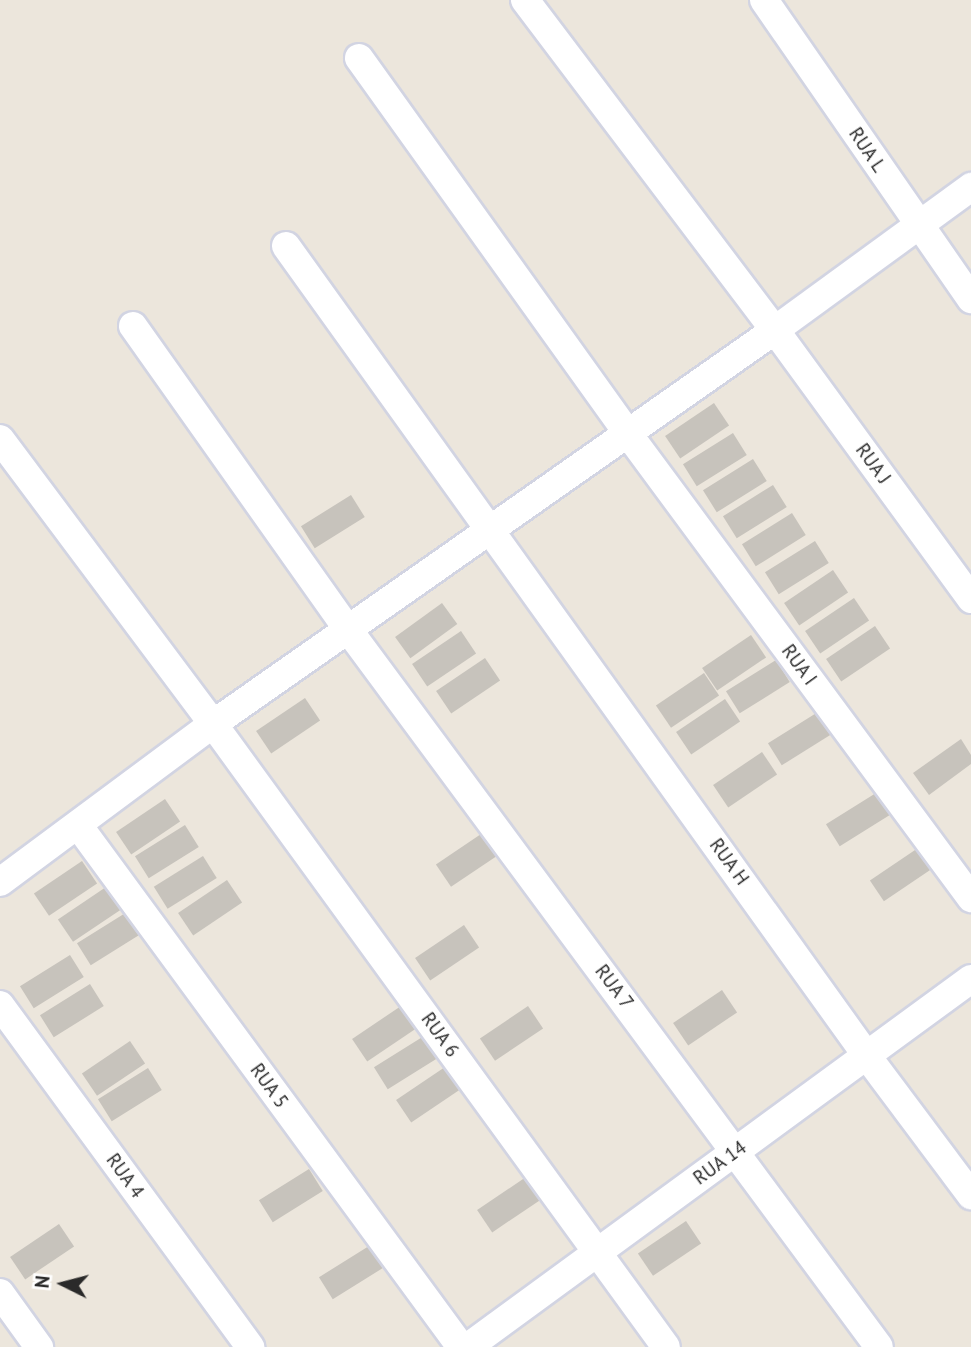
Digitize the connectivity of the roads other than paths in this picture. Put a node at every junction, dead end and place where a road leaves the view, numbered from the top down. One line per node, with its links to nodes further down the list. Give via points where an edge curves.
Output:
1 (526, 0): 9 (street, RUA J)
2 (764, 0): 5 (street, RUA L)
3 (359, 58): 10 (street, RUA I)
4 (971, 187): 5 (street)
5 (919, 226): 7 (street, RUA L); 9 (street)
6 (286, 246): 12 (street, RUA H)
7 (971, 299)
8 (133, 326): 14 (street, RUA 7)
9 (775, 330): 10 (street); 13 (street, RUA J)
10 (626, 431): 12 (street); 18 (street, RUA I)
11 (0, 439): 15 (street, RUA 6)
12 (489, 528): 14 (street); 21 (street, RUA H)
13 (971, 599)
14 (347, 628): 15 (street); 22 (street, RUA 7)
15 (213, 723): 16 (street); 24 (street, RUA 6)
16 (78, 825): 17 (street); 28 (street, RUA 5)
17 (0, 882)
18 (971, 898)
19 (971, 979): 21 (street, RUA 14)
20 (0, 1005): 27 (street, RUA 4)
21 (867, 1056): 22 (street, RUA 14); 23 (street, RUA H)
22 (737, 1151): 24 (street, RUA 14); 31 (street, RUA 7)
23 (971, 1195)
24 (598, 1252): 29 (street, RUA 14); 30 (street, RUA 6)
25 (0, 1293): 26 (street)
26 (39, 1347)
27 (250, 1347)
28 (461, 1347)
29 (468, 1347)
30 (666, 1347)
31 (879, 1347)

